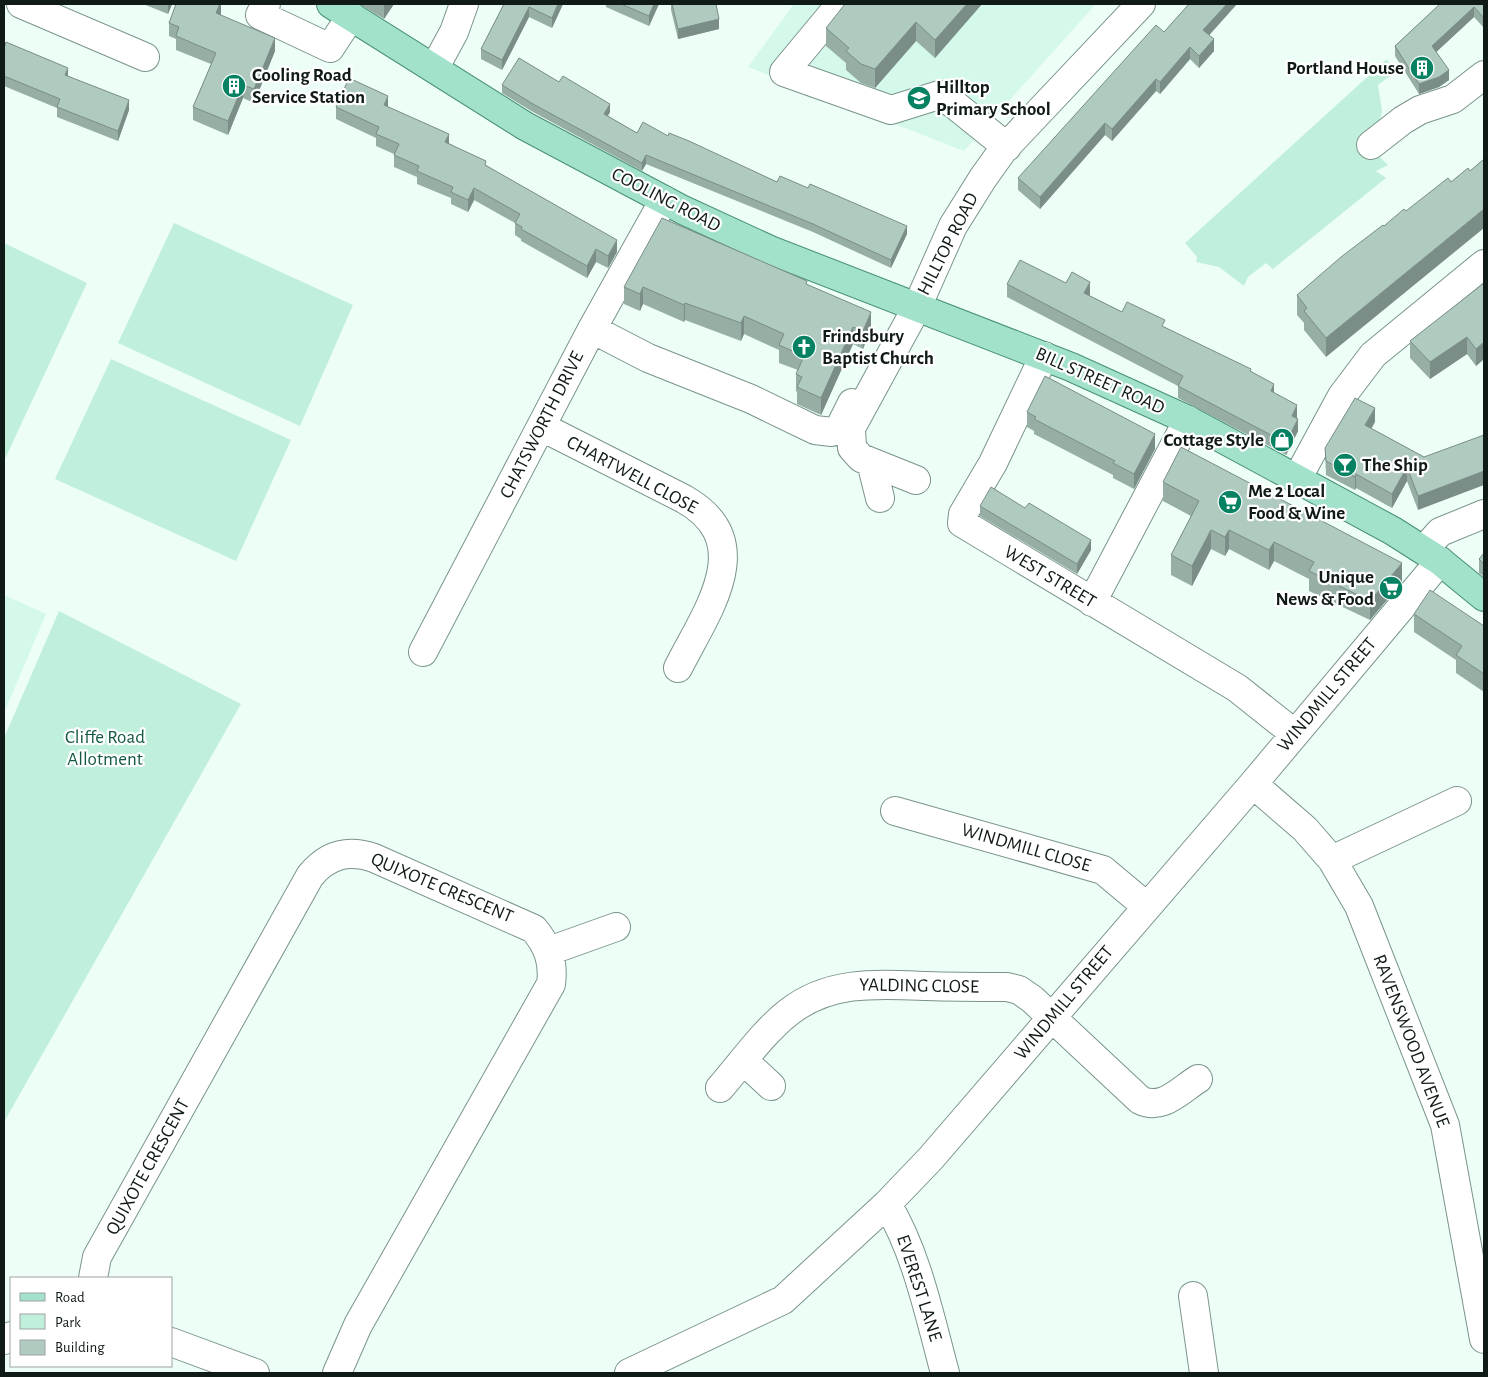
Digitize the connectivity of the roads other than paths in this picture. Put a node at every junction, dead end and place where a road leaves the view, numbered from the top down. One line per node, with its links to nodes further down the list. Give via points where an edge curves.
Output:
1 (21, 4): 7 (street)
2 (266, 4): 5 (street, via 260,16 330,48)
3 (464, 4): 8 (street)
4 (1142, 4): 11 (street, HILLTOP ROAD)
5 (341, 10): 8 (main road, COOLING ROAD)
6 (833, 14): 11 (street, via 784,72 891,110 939,95)
7 (145, 57)
8 (435, 68): 12 (main road, COOLING ROAD, via 525,126)
9 (1484, 75): 10 (street, via 1453,99 1420,110)
10 (1371, 145)
11 (1006, 147): 14 (street, HILLTOP ROAD, via 982,178)
12 (664, 200): 14 (main road, COOLING ROAD, via 745,240); 15 (street, CHATSWORTH DRIVE)
13 (1484, 264): 20 (street, via 1373,354 1342,396)
14 (909, 304): 15 (street, via 887,328 840,427 832,432 815,430 751,399 648,358); 16 (main road, COOLING ROAD); 19 (street, via 851,428 852,448 861,458)
15 (592, 329): 18 (street, CHATSWORTH DRIVE)
16 (1034, 352): 17 (main road, BILL STREET ROAD); 26 (street, WEST STREET, via 996,456 961,522)
17 (1188, 420): 20 (main road, BILL STREET ROAD); 26 (street)
18 (542, 427): 27 (street, CHATSWORTH DRIVE); 28 (street, CHARTWELL CLOSE, via 690,502 714,525 724,551 721,579)
19 (871, 462): 21 (street); 22 (street)
20 (1297, 479): 24 (main road, BILL STREET ROAD)
21 (916, 480)
22 (880, 498)
23 (1484, 514): 24 (street, WINDMILL STREET, via 1440,532)
24 (1432, 555): 25 (main road, BILL STREET ROAD); 29 (street, WINDMILL STREET)
25 (1484, 597)
26 (1092, 602): 29 (street, WEST STREET, via 1237,688)
27 (423, 652)
28 (678, 668)
29 (1295, 734): 30 (street, WINDMILL STREET)
30 (1253, 784): 33 (street, RAVENSWOOD AVENUE, via 1305,828); 34 (street, WINDMILL STREET)
31 (1457, 801): 33 (street)
32 (895, 811): 34 (street, WINDMILL CLOSE, via 1103,870)
33 (1332, 860): 45 (street, RAVENSWOOD AVENUE, via 1359,906 1445,1125)
34 (1146, 906): 37 (street, WINDMILL STREET)
35 (616, 928): 36 (street)
36 (548, 951): 43 (street, QUIXOTE CRESCENT, via 534,929 523,923 374,858 350,853 326,860 310,876 274,940 98,1257); 48 (street, QUIXOTE CRESCENT, via 551,984 358,1325)
37 (1052, 1017): 38 (street, YALDING CLOSE, via 1032,999 1012,988 855,985 822,994 794,1008); 39 (street, YALDING CLOSE, via 1146,1103 1162,1103); 42 (street, WINDMILL STREET)
38 (744, 1061): 40 (street); 41 (street, YALDING CLOSE)
39 (1198, 1079)
40 (771, 1086)
41 (720, 1088)
42 (888, 1204): 49 (street, WINDMILL STREET, via 783,1300); 50 (street, EVEREST LANE, via 899,1223 928,1308)
43 (93, 1277)
44 (1193, 1296): 51 (street)
45 (1484, 1339)
46 (172, 1342): 47 (street)
47 (255, 1373)
48 (337, 1373)
49 (629, 1373)
50 (945, 1373)
51 (1204, 1373)

